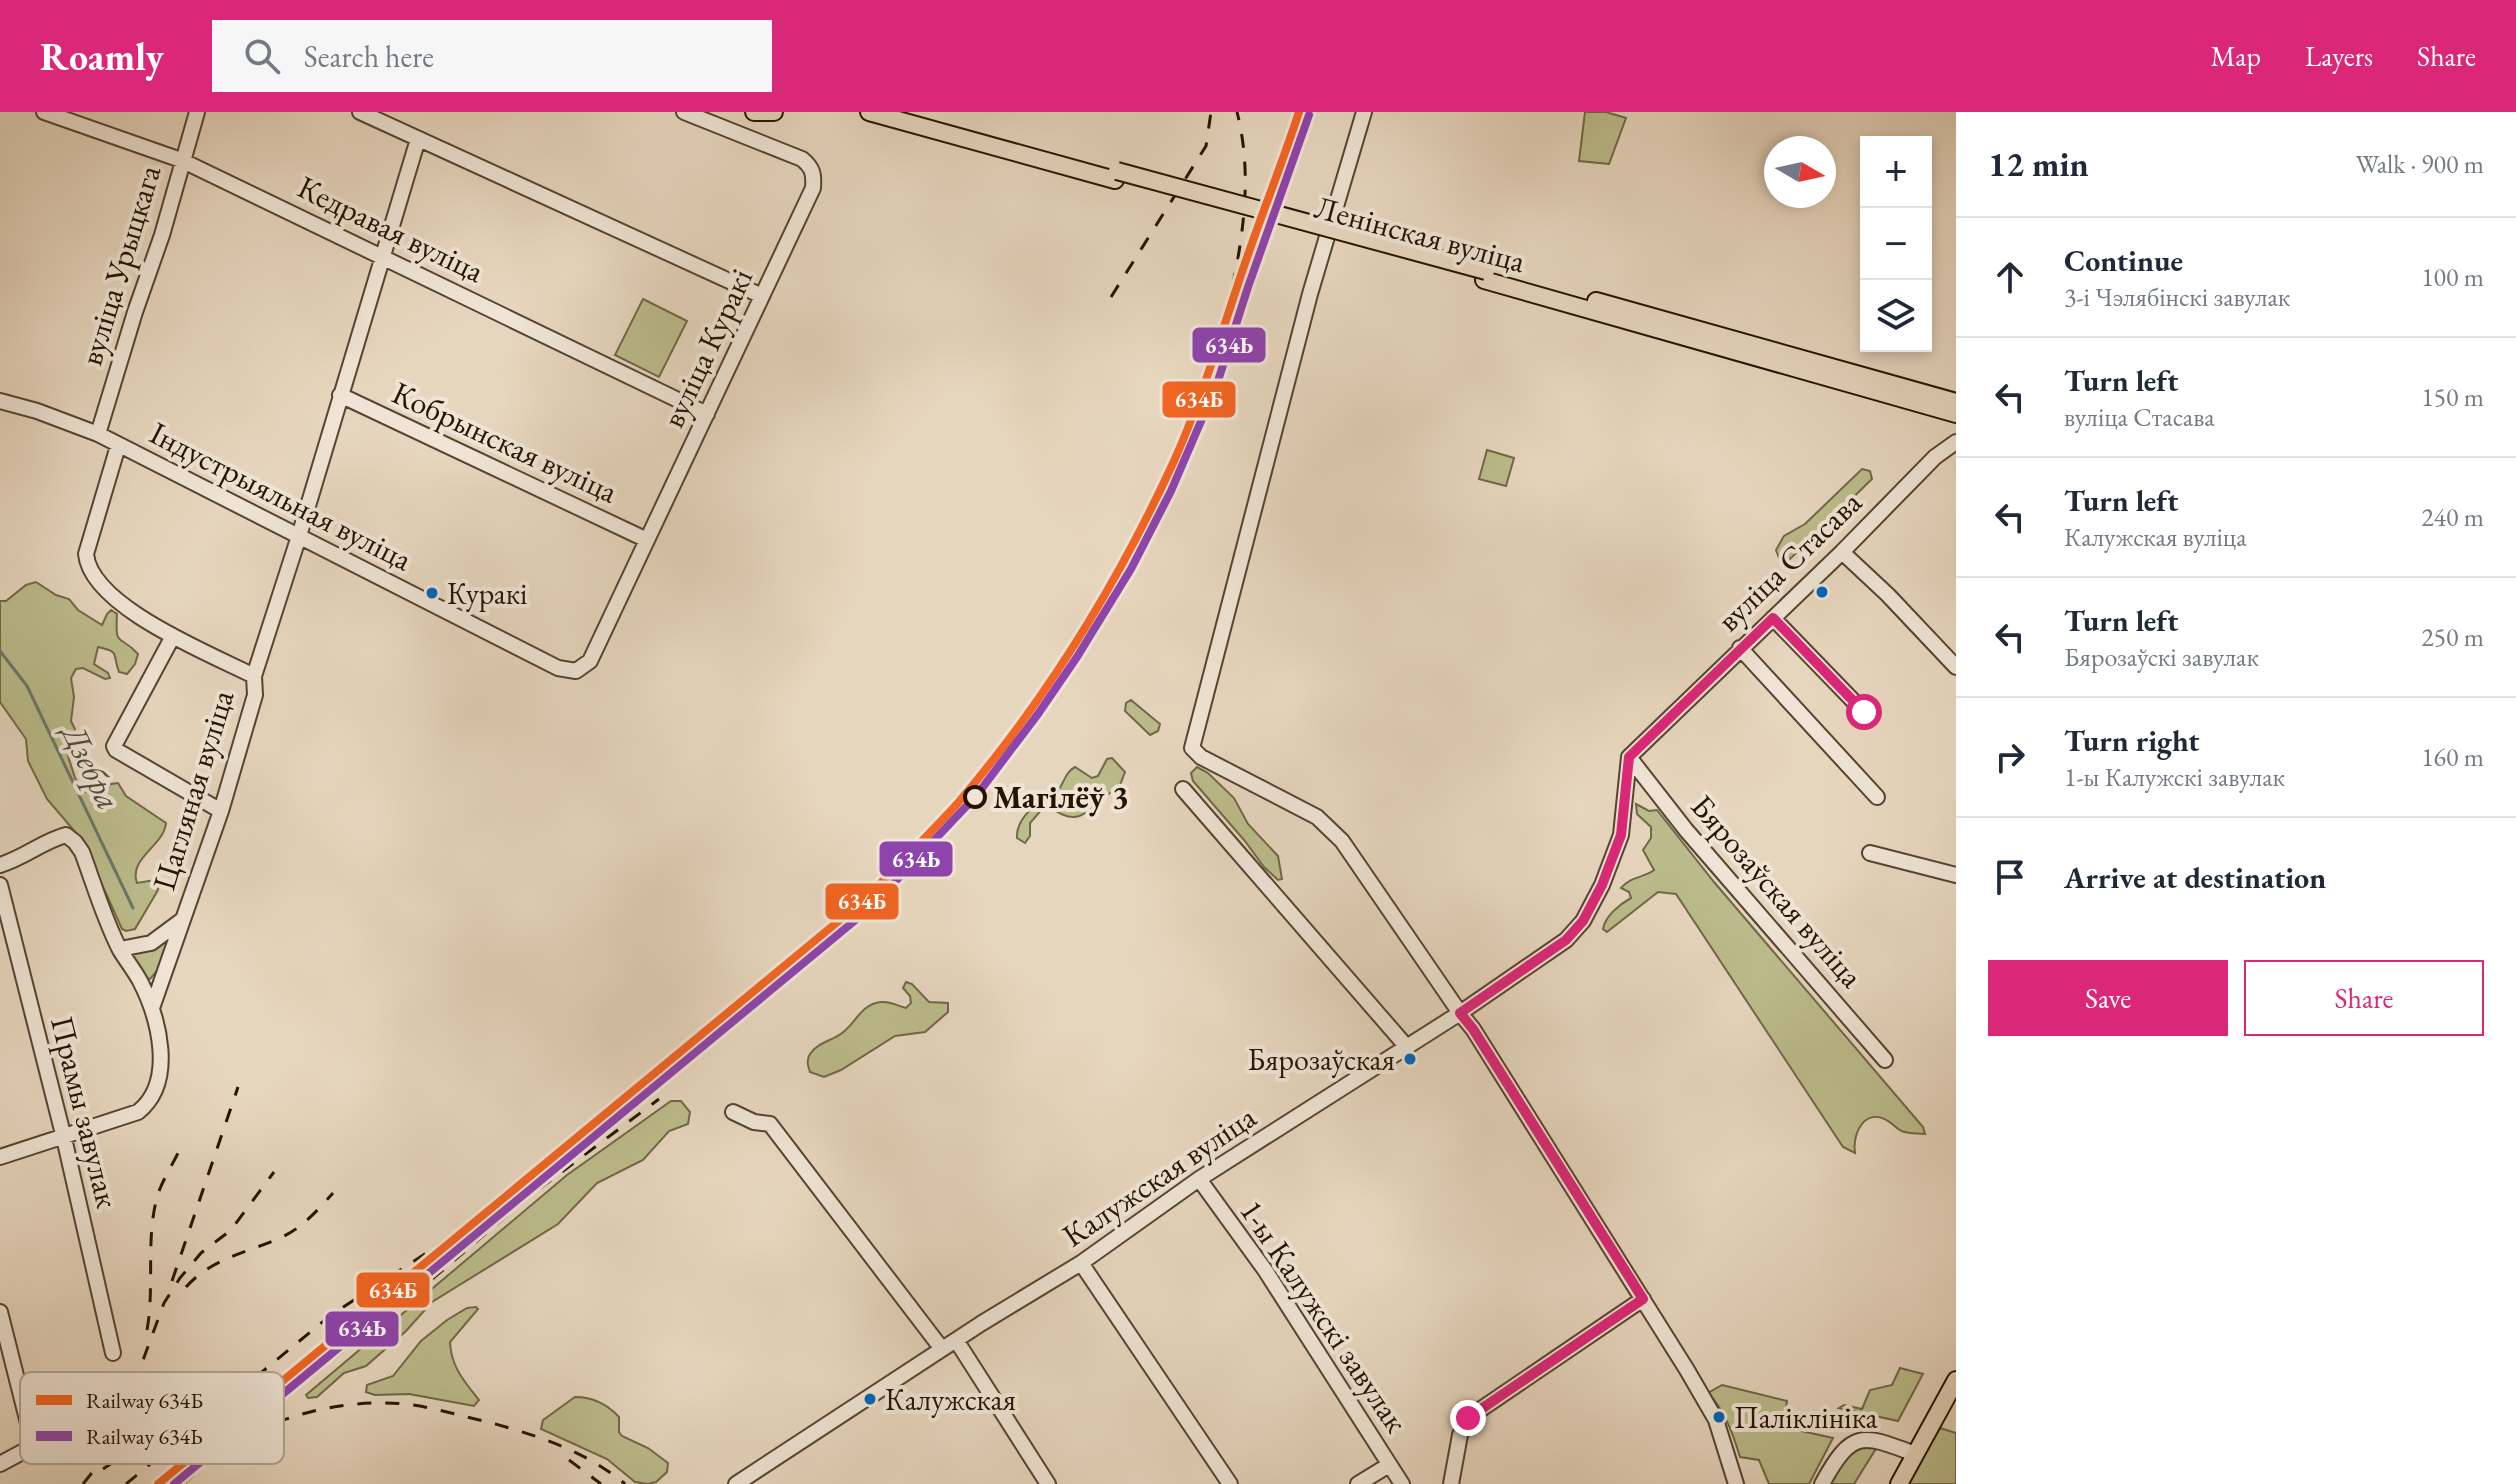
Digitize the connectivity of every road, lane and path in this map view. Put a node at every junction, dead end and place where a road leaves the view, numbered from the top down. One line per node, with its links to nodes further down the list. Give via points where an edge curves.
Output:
1 (44, 112): 11 (street, Кедравая вуліца)
2 (197, 112): 11 (street, вуліца Урыцкага)
3 (360, 112): 10 (street)
4 (684, 112): 14 (street, вуліца Куракі, via 802,159 814,174 813,188)
5 (754, 112): 6 (main road)
6 (774, 112)
7 (869, 112): 12 (main road, Ленінская вуліца)
8 (909, 112): 12 (main road, Ленінская вуліца)
9 (1364, 112): 45 (street, via 1310,294 1192,748 1317,817 1342,841)
10 (418, 139): 13 (street, Цагляная вуліца); 14 (street)
11 (181, 160): 13 (street, Кедравая вуліца); 21 (street, вуліца Урыцкага)
12 (1116, 175): 15 (main road, Ленінская вуліца, bridge)
13 (381, 255): 16 (street, Цагляная вуліца); 19 (street, Кедравая вуліца)
14 (762, 296): 19 (street, вуліца Куракі)
15 (1766, 355): 18 (main road, Ленінская вуліца); 20 (main road, Ленінская вуліца)
16 (340, 395): 24 (street, Цагляная вуліца); 25 (street, Кобрынская вуліца)
17 (0, 401): 21 (street, Індустрыяльная вуліца)
18 (1956, 402)
19 (707, 414): 25 (street, вуліца Куракі)
20 (1956, 414)
21 (98, 434): 23 (street, Індустрыяльная вуліца)
22 (1956, 442): 26 (street, вуліца Стасава)
23 (118, 446): 24 (street, Індустрыяльная вуліца); 28 (street, Цагляная вуліца, via 87,565 117,600)
24 (299, 536): 31 (street, Індустрыяльная вуліца, via 558,668); 32 (street, Цагляная вуліца)
25 (647, 540): 31 (street, вуліца Куракі, via 590,661)
26 (1842, 552): 27 (street, вуліца Стасава); 30 (street)
27 (1773, 618): 29 (street, вуліца Стасава); 33 (street)
28 (173, 636): 32 (street, Цагляная вуліца); 37 (street, via 114,746)
29 (1740, 648): 34 (street, вуліца Стасава); 36 (street)
30 (1956, 667)
31 (576, 671)
32 (254, 676): 37 (street, Цагляная вуліца, via 255,695)
33 (1864, 712)
34 (1629, 757): 45 (street, Калужская вуліца, via 1621,835 1583,921 1566,940); 47 (street, Бярозаўская вуліца)
35 (1183, 789): 46 (street)
36 (1877, 797)
37 (221, 811): 42 (street, Цагляная вуліца)
38 (1870, 853): 40 (street)
39 (0, 865): 43 (street, via 66,835 82,852)
40 (1956, 875)
41 (0, 885): 49 (street, Прамы завулак)
42 (183, 920): 43 (street, via 151,943); 44 (street, Цагляная вуліца)
43 (120, 949): 44 (street)
44 (152, 1008): 49 (street, via 161,1064 157,1088 147,1104)
45 (1460, 1013): 46 (street, Калужская вуліца); 53 (street)
46 (1406, 1046): 51 (street, Калужская вуліца)
47 (1885, 1060)
48 (733, 1112): 56 (street, via 770,1124)
49 (64, 1138): 50 (street); 57 (street, Прамы завулак)
50 (0, 1157)
51 (1199, 1179): 52 (street, Калужская вуліца); 63 (street, 1-ы Калужскі завулак, via 1265,1270)
52 (1081, 1263): 55 (street, Калужская вуліца); 66 (street)
53 (1643, 1299): 69 (street, 1-ы Калужскі завулак, via 1468,1418); 70 (street, via 1716,1420)
54 (0, 1312): 59 (street)
55 (956, 1340): 56 (street, Калужская вуліца); 65 (street)
56 (942, 1349): 64 (street, Калужская вуліца)
57 (113, 1353)
58 (1956, 1380): 61 (main road)
59 (20, 1391)
60 (20, 1453): 62 (street)
61 (1915, 1454): 71 (street, via 1858,1439); 72 (main road)
62 (0, 1464)
63 (1389, 1465): 67 (street); 68 (street, 1-ы Калужскі завулак)
64 (736, 1484)
65 (1048, 1484)
66 (1230, 1484)
67 (1358, 1484)
68 (1402, 1484)
69 (1451, 1484)
70 (1736, 1484)
71 (1822, 1484)
72 (1899, 1484)

